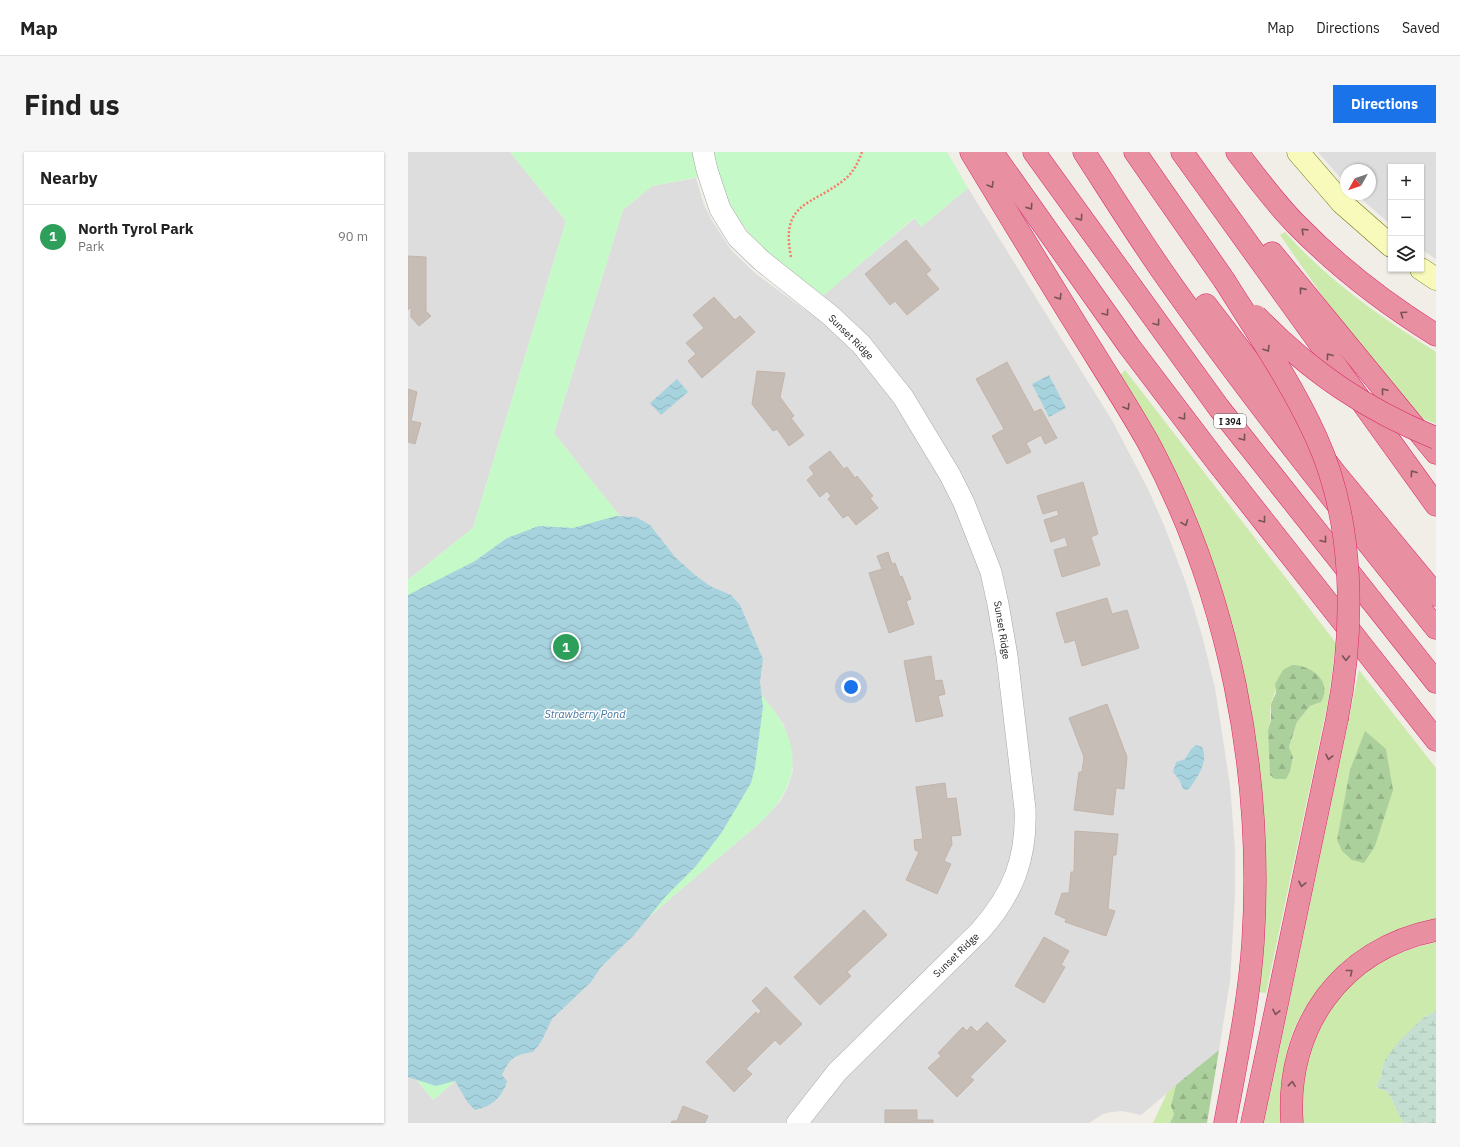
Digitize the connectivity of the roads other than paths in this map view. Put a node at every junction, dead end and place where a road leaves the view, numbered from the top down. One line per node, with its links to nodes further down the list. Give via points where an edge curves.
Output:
1 (703, 152): 25 (street, Sunset Ridge, via 720,209 748,249 856,339 903,397 950,475 992,572 1007,656 1025,810 1026,832 1015,876 997,911 980,931 837,1072)
2 (971, 152): 26 (highway, one-way to 26, via 1148,442 1194,544 1218,616 1235,686 1245,745 1250,781 1255,877 1251,969)
3 (992, 152): 23 (highway, one-way to 23, via 1129,346)
4 (1034, 152): 22 (highway, I 394, one-way to 22, via 1219,408)
5 (1084, 152): 21 (highway, via 1212,341)
6 (1092, 152): 20 (highway, via 1274,395)
7 (1135, 152): 15 (highway)
8 (1182, 152): 19 (highway, one-way to 8)
9 (1190, 152): 18 (highway, one-way to 9)
10 (1237, 152): 16 (highway, one-way to 10, via 1384,301 1326,253 1277,202)
11 (1298, 152): 12 (street, via 1342,203)
12 (1388, 243)
13 (1424, 271): 14 (street)
14 (1436, 279)
15 (1224, 280): 17 (highway, bridge, via 1284,344 1340,389 1389,417); 27 (highway, one-way to 27, bridge, via 1275,362 1316,437 1333,488 1344,535 1349,594 1346,666 1337,719)
16 (1436, 336)
17 (1436, 438)
18 (1436, 453)
19 (1436, 505)
20 (1436, 595)
21 (1436, 628)
22 (1436, 682)
23 (1436, 740)
24 (1436, 930): 28 (highway, one-way to 24, via 1291,1094 1299,1047 1317,1010 1331,990 1347,974 1380,951 1400,940)
25 (797, 1123)
26 (1225, 1123)
27 (1252, 1123)
28 (1292, 1123)

